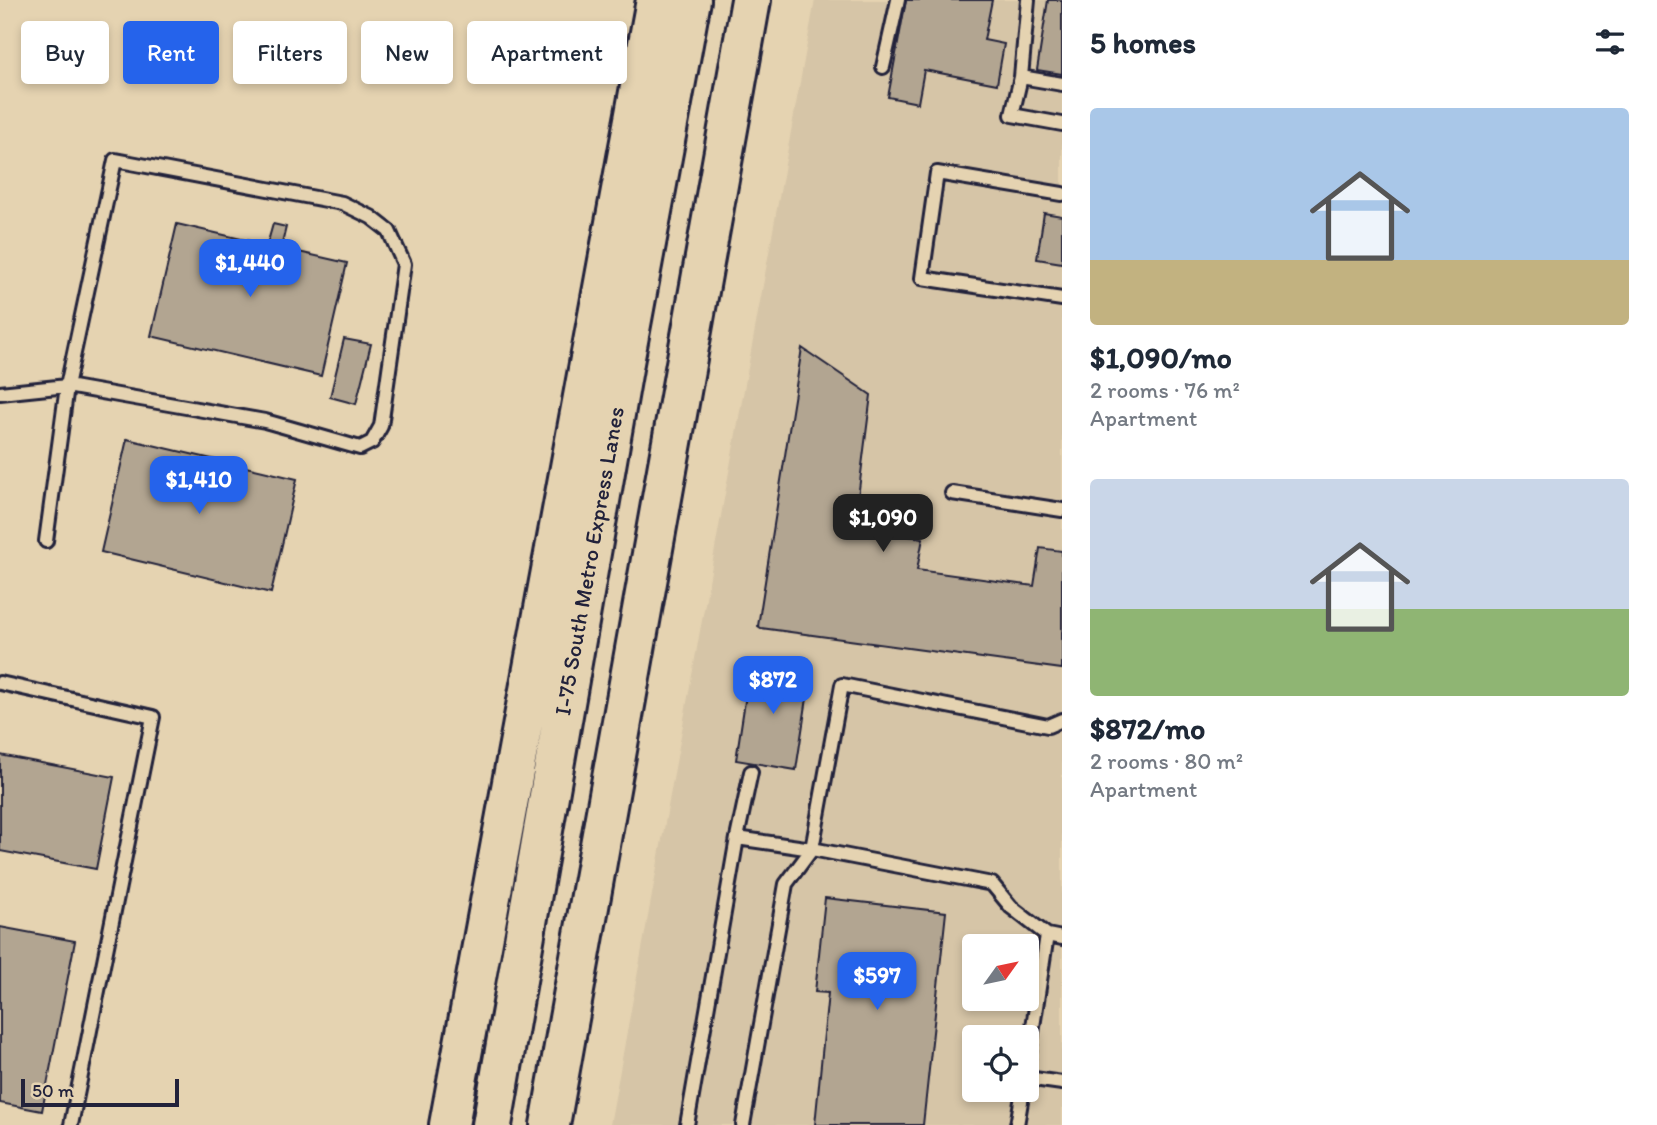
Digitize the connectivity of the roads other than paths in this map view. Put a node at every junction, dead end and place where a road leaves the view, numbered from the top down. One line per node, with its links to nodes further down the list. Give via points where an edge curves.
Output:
1 (656, 0): 30 (highway)
2 (691, 0): 28 (highway, I-75 South Metro Express Lanes)
3 (751, 0): 31 (highway)
4 (898, 0): 6 (lane)
5 (1028, 0): 7 (lane)
6 (883, 66)
7 (1021, 77): 8 (lane); 9 (lane, via 1012,115)
8 (1062, 84)
9 (1062, 124)
10 (1062, 194): 11 (lane, via 937,173 922,278)
11 (1062, 299)
12 (67, 386): 12 (lane, via 115,160 342,202 389,231 404,264 381,426 372,442 360,448 265,421); 13 (lane); 16 (lane)
13 (0, 393)
14 (952, 493): 15 (lane)
15 (1062, 510)
16 (46, 541)
17 (0, 683): 29 (lane, via 153,717)
18 (1062, 720): 21 (lane, via 1048,726 842,685)
19 (751, 772): 20 (lane)
20 (737, 838): 21 (lane); 32 (lane)
21 (812, 849): 22 (lane, via 992,884 1011,907); 33 (lane, via 786,884)
22 (1046, 935): 23 (lane); 24 (lane)
23 (1062, 938)
24 (1033, 1025)
25 (1039, 1080): 26 (lane)
26 (1062, 1083)
27 (1021, 1102): 34 (lane)
28 (492, 1124)
29 (71, 1125)
30 (449, 1125)
31 (550, 1125)
32 (687, 1125)
33 (743, 1125)
34 (1017, 1125)

